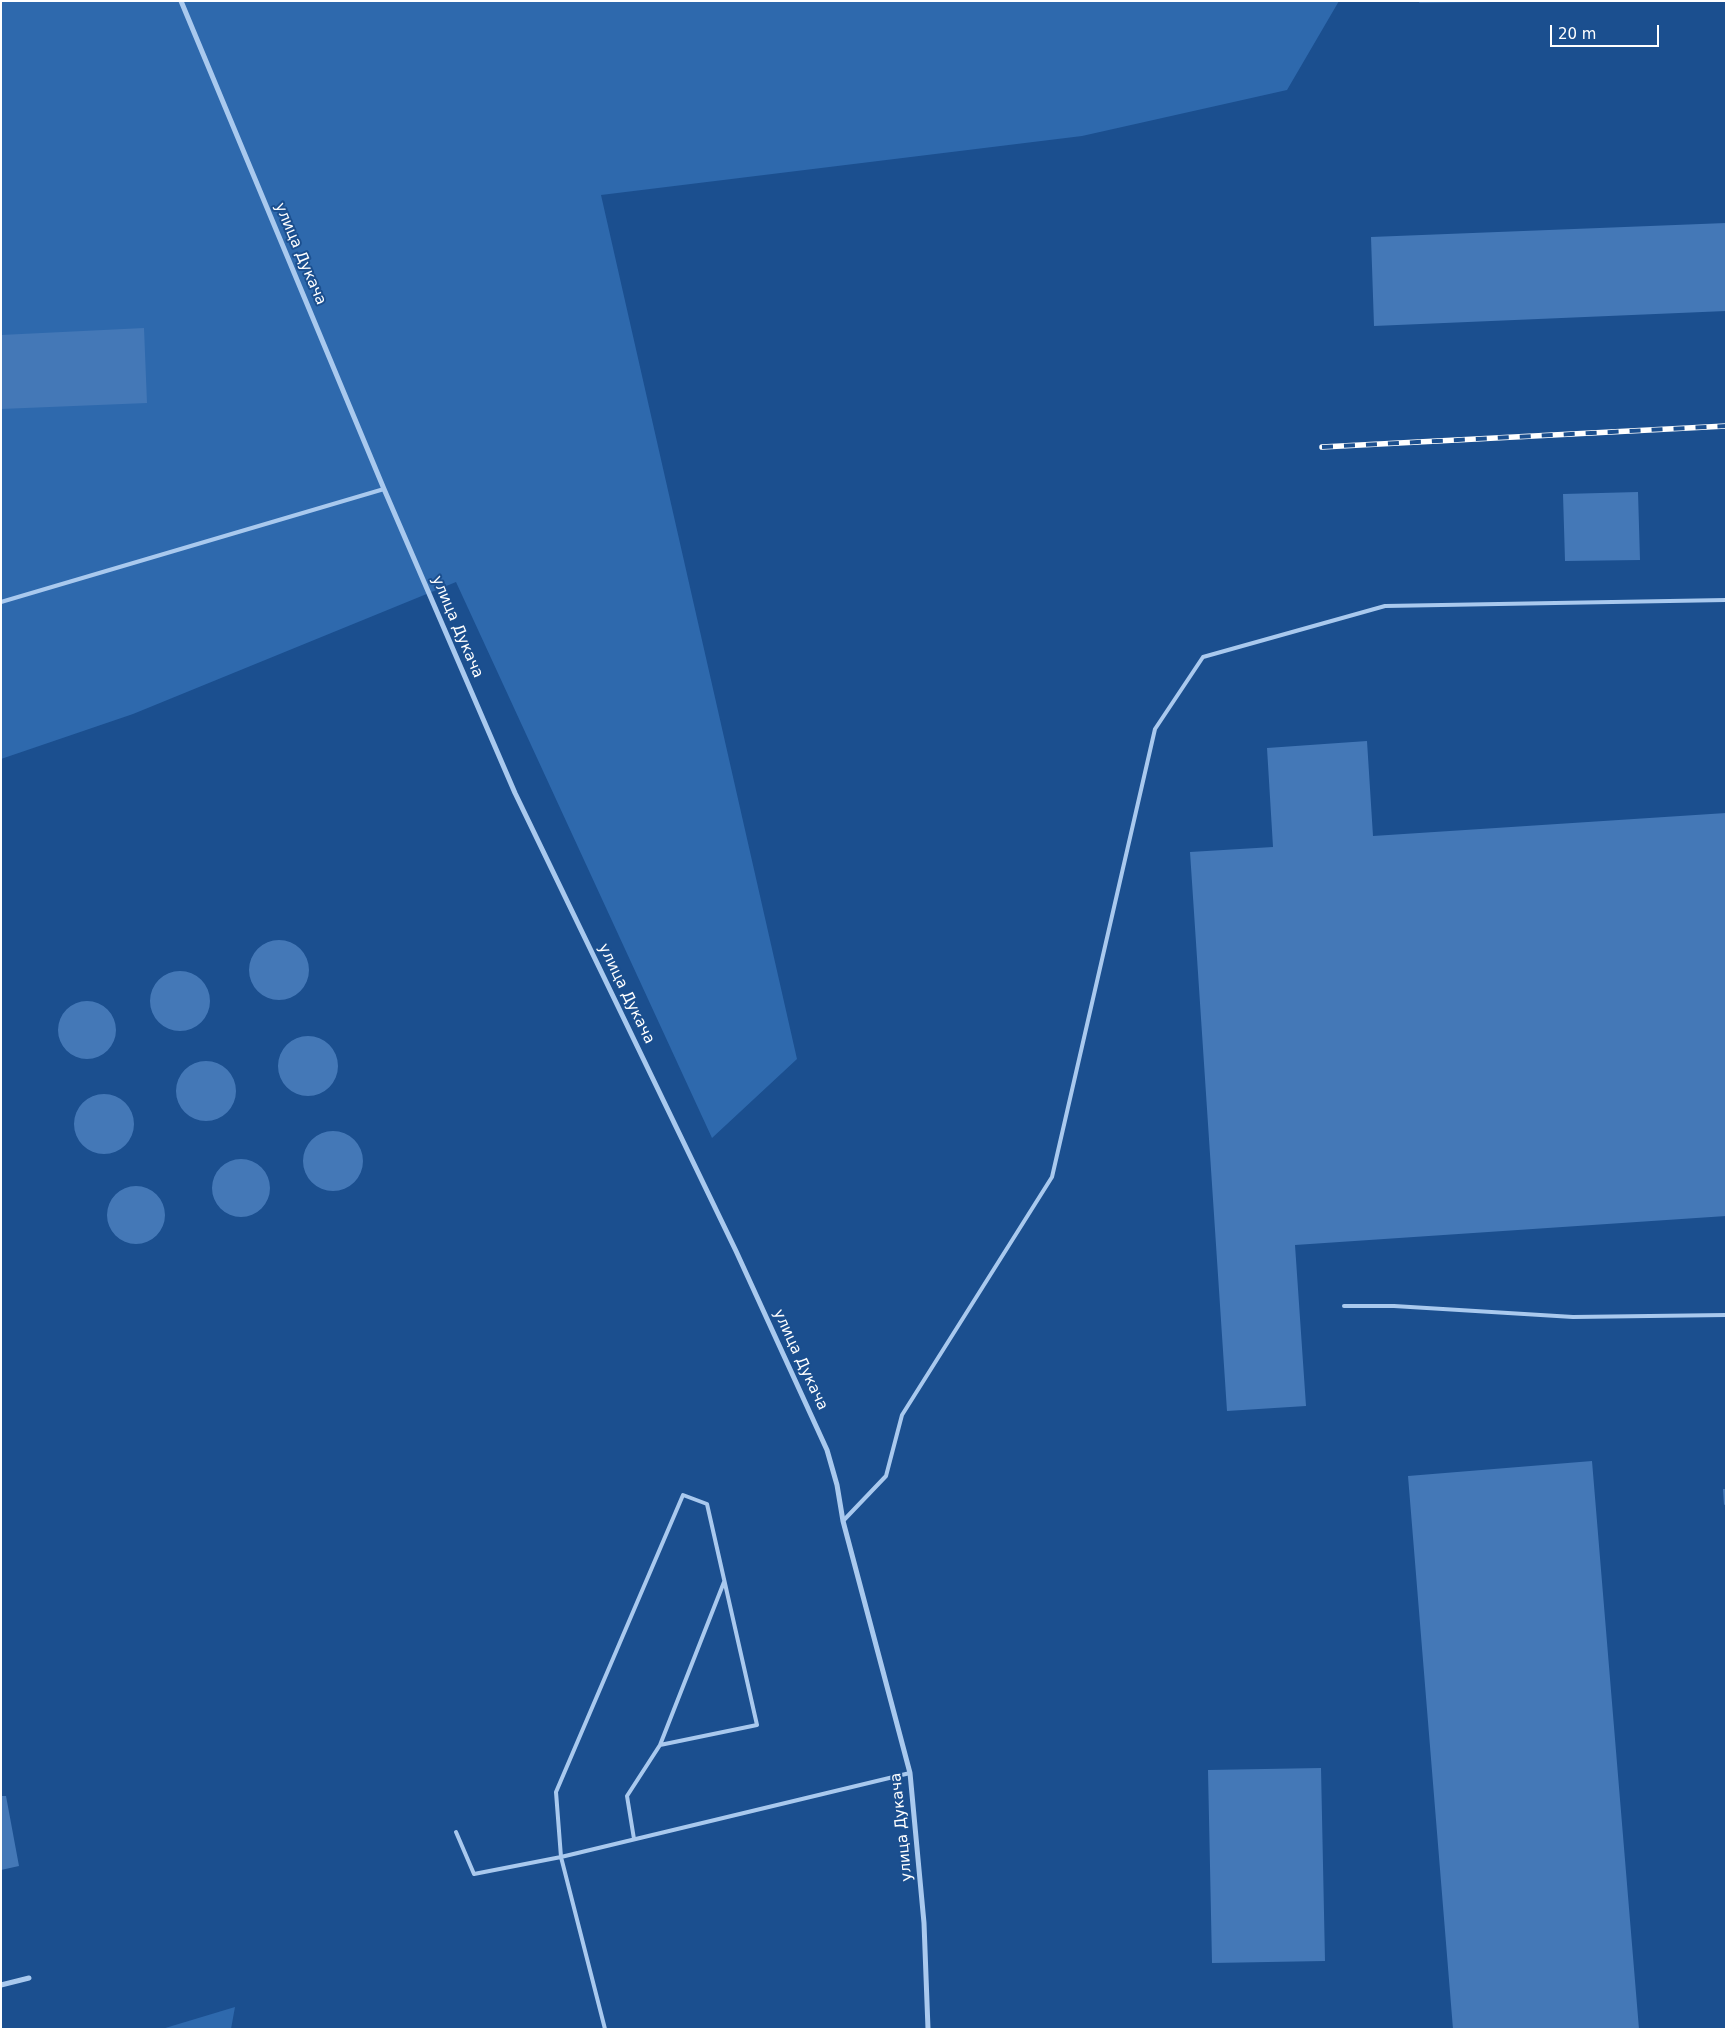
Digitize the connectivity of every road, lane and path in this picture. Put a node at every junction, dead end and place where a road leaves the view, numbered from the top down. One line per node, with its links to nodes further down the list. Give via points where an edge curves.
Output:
1 (181, 1): 2 (street, улица Дукача)
2 (384, 489): 4 (lane); 7 (street, улица Дукача, via 515,793 736,1250 827,1450)
3 (1726, 600): 7 (lane, via 1385,606 1203,656 1155,729 1052,1177 902,1415 886,1476)
4 (1, 602)
5 (1344, 1306): 6 (lane, via 1573,1317)
6 (1726, 1315)
7 (843, 1521): 10 (street, улица Дукача)
8 (724, 1582): 9 (lane); 9 (lane, via 757,1725); 13 (lane, via 707,1504 683,1495 556,1792)
9 (660, 1745): 12 (lane, via 627,1796)
10 (910, 1773): 12 (lane); 17 (street, улица Дукача, via 924,1923)
11 (456, 1832): 13 (lane, via 474,1874)
12 (634, 1839): 13 (lane)
13 (561, 1857): 16 (lane)
14 (29, 1978): 15 (street)
15 (1, 1984)
16 (605, 2029)
17 (928, 2029)

